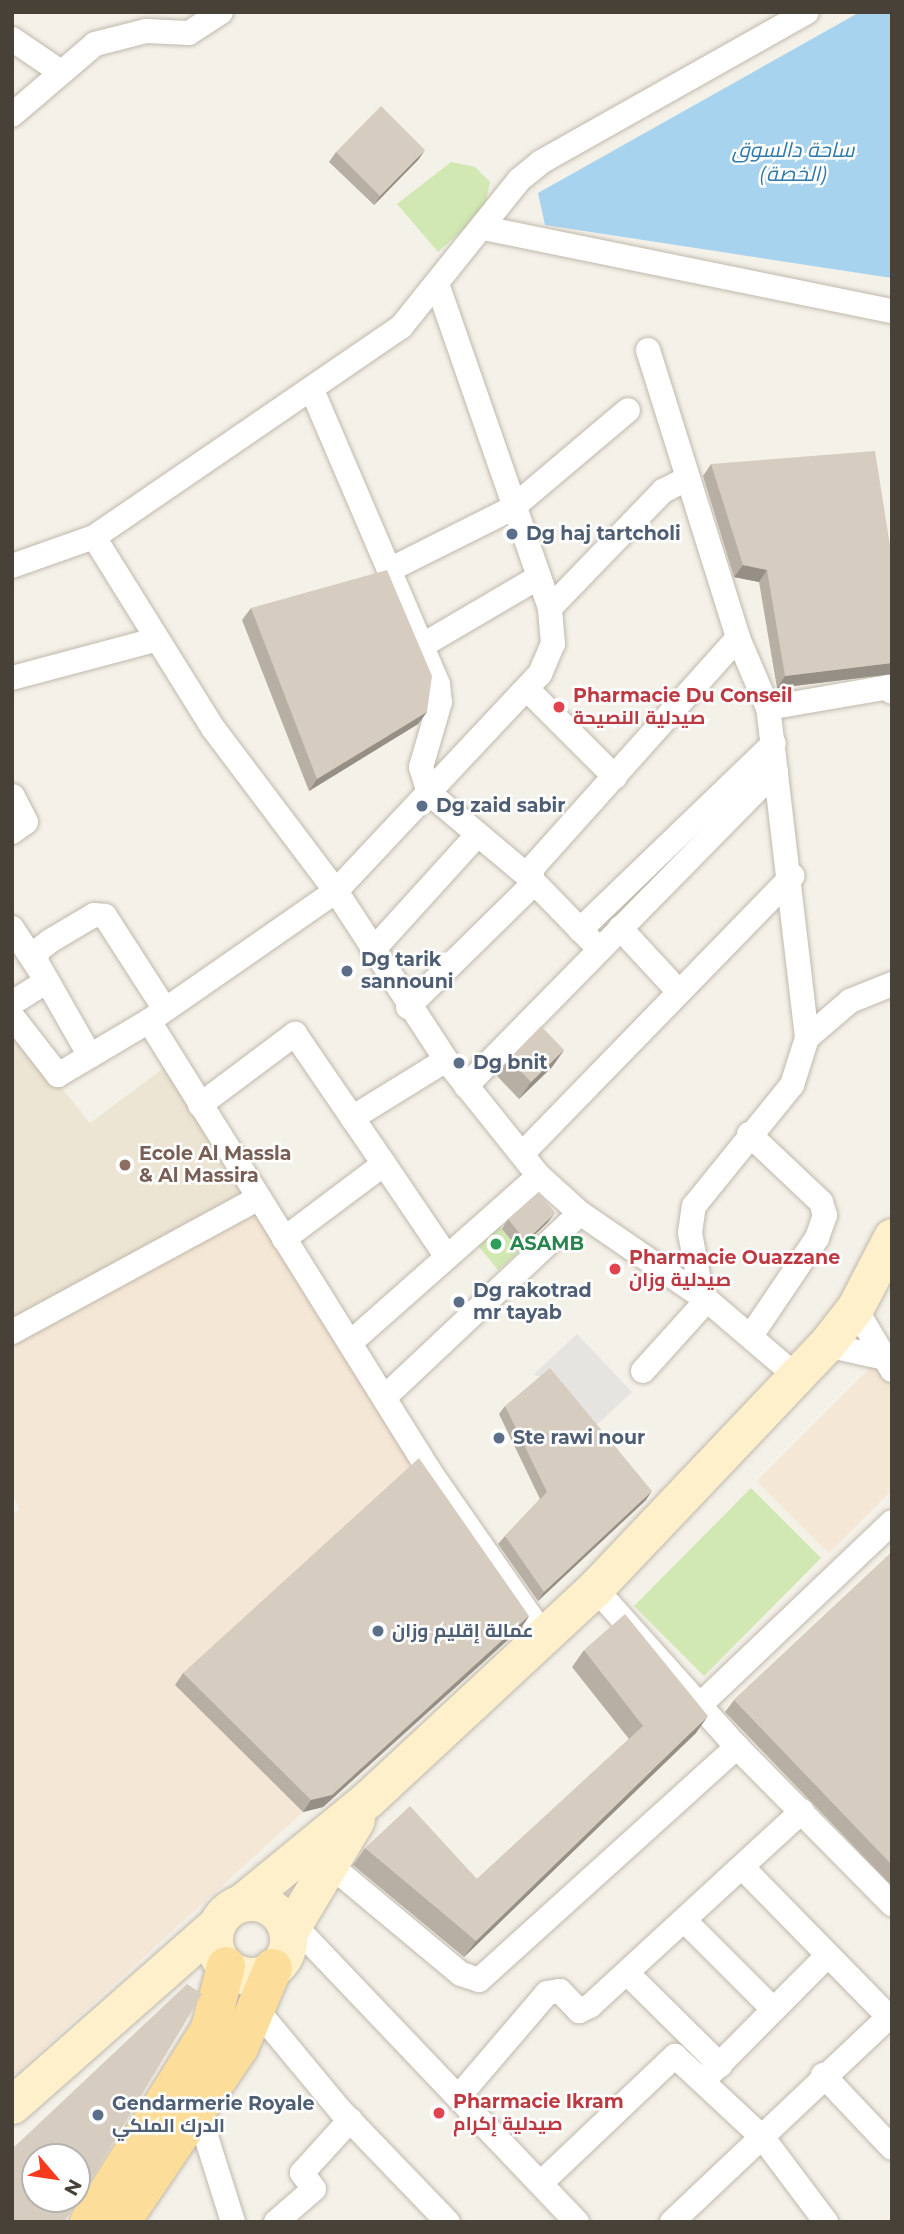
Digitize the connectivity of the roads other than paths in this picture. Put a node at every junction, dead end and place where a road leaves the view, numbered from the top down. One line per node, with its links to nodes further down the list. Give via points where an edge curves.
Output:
1 (220, 12): 4 (street, via 189,33 109,38)
2 (807, 12): 6 (street, via 541,162)
3 (12, 39): 4 (street)
4 (59, 71): 5 (street)
5 (12, 116)
6 (482, 228): 7 (street); 8 (street)
7 (438, 287): 10 (street, via 373,350); 13 (street)
8 (892, 311)
9 (648, 350): 12 (street)
10 (313, 390): 14 (street); 16 (street)
11 (628, 410): 13 (street)
12 (688, 478): 18 (street, via 663,491); 19 (street)
13 (511, 509): 16 (street); 17 (street)
14 (93, 537): 15 (street); 20 (street)
15 (12, 566)
16 (389, 570): 21 (street)
17 (537, 578): 18 (street); 21 (street)
18 (550, 608): 24 (street, via 553,644)
19 (738, 638): 25 (street); 28 (street)
20 (155, 640): 22 (street); 35 (street)
21 (424, 645): 29 (street, via 440,702 422,758)
22 (12, 678)
23 (891, 689): 25 (street)
24 (528, 690): 28 (street); 29 (street)
25 (768, 708): 26 (street)
26 (774, 743): 27 (street); 38 (street)
27 (776, 771): 33 (street); 37 (street)
28 (615, 777): 34 (street, via 533,867)
29 (429, 793): 32 (street); 35 (street)
30 (13, 796): 31 (street, via 26,822)
31 (12, 832)
32 (478, 834): 34 (street); 40 (street)
33 (792, 876): 43 (street); 48 (street)
34 (530, 878): 38 (street); 45 (street, via 529,888)
35 (336, 891): 40 (street); 46 (street)
36 (12, 928): 41 (street)
37 (620, 928): 39 (street); 43 (street)
38 (580, 930): 39 (street)
39 (599, 949): 51 (street)
40 (373, 950): 45 (street)
41 (47, 981): 44 (street); 46 (street, via 35,959 39,949 101,914 126,940); 49 (street)
42 (892, 984): 48 (street, via 850,1000)
43 (679, 992): 55 (street)
44 (12, 1003)
45 (408, 1007): 50 (street)
46 (156, 1014): 49 (street); 52 (street)
47 (12, 1016): 49 (street, via 58,1074)
48 (807, 1038): 54 (street, via 792,1085)
49 (90, 1056)
50 (446, 1060): 51 (street); 53 (street)
51 (466, 1086): 55 (street)
52 (200, 1105): 53 (street, via 295,1034); 58 (street)
53 (352, 1118): 56 (street)
54 (749, 1134): 63 (street, via 708,1181 690,1219); 66 (street, via 821,1202 825,1215)
55 (522, 1154): 57 (street)
56 (384, 1164): 61 (street); 62 (street)
57 (539, 1176): 59 (street); 62 (street)
58 (257, 1199): 61 (street); 65 (street)
59 (580, 1213): 63 (street); 72 (street)
60 (892, 1237): 64 (main road)
61 (284, 1239): 67 (street)
62 (447, 1257): 67 (street)
63 (704, 1298): 66 (street); 70 (street)
64 (855, 1308): 68 (main road); 69 (street)
65 (12, 1332)
66 (751, 1336): 71 (street)
67 (350, 1343): 72 (street)
68 (826, 1345): 69 (street); 71 (main road)
69 (886, 1364)
70 (643, 1371)
71 (797, 1377): 74 (main road)
72 (387, 1395): 75 (street, via 430,1472)
73 (892, 1522): 76 (street)
74 (595, 1588): 75 (main road); 76 (street)
75 (544, 1636): 78 (main road)
76 (700, 1705): 77 (street)
77 (737, 1747): 79 (street); 80 (street, via 506,1962 478,1980 461,1974)
78 (368, 1799): 80 (main road); 85 (main road)
79 (802, 1811): 81 (street); 82 (street)
80 (330, 1865): 84 (main road)
81 (743, 1868): 83 (street); 86 (street)
82 (892, 1904)
83 (687, 1923): 88 (street); 89 (street)
84 (290, 1929): 85 (main road, via 276,1911); 87 (main road); 94 (street)
85 (225, 1936): 87 (main road, via 249,1976); 95 (main road); 98 (main road); 102 (main road, via 210,2029)
86 (827, 1956): 89 (street); 91 (street)
87 (273, 1968): 90 (main road)
88 (630, 1976): 92 (street); 94 (street, via 579,2011 560,1991 547,1993)
89 (773, 2009): 92 (street)
90 (257, 2010): 96 (main road); 97 (street)
91 (890, 2015): 93 (street)
92 (712, 2072): 99 (street); 101 (street, via 675,2056)
93 (823, 2075): 99 (street); 100 (street)
94 (460, 2095): 101 (street)
95 (12, 2105)
96 (199, 2114): 103 (main road); 104 (street)
97 (349, 2120): 105 (street, via 302,2173 314,2189); 106 (street)
98 (12, 2128)
99 (762, 2138): 108 (street); 109 (street)
100 (892, 2148)
101 (541, 2183): 107 (street)
102 (89, 2222)
103 (121, 2222)
104 (233, 2222)
105 (276, 2222)
106 (448, 2222)
107 (578, 2222)
108 (672, 2222)
109 (826, 2222)

